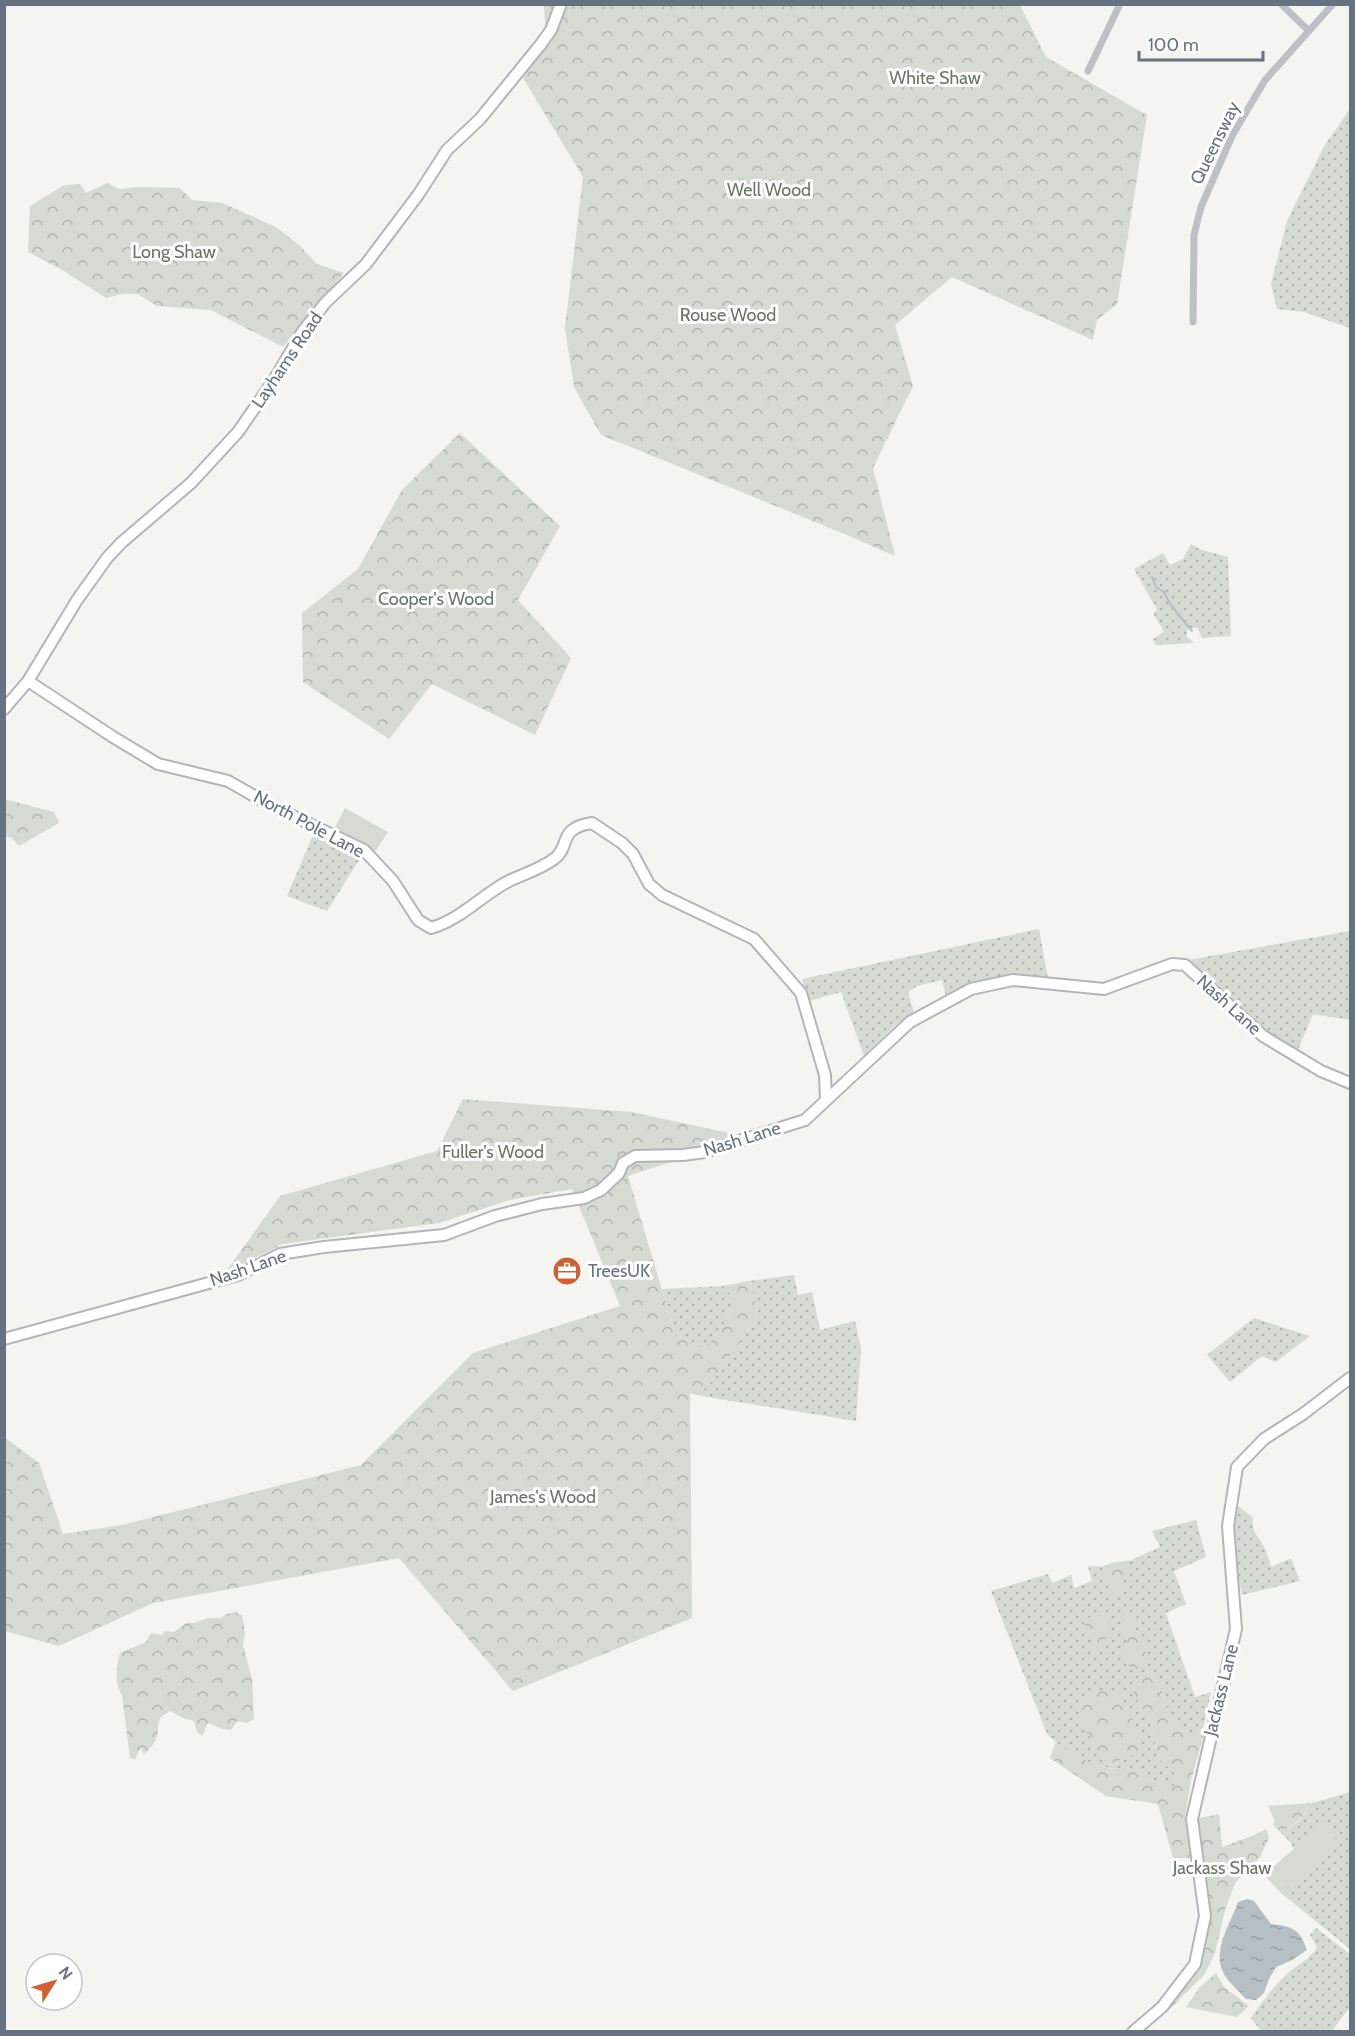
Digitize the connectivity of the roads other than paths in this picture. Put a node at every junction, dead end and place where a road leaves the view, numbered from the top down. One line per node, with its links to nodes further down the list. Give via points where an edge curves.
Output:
1 (561, 4): 8 (street, Layhams Road, via 541,44 485,113 447,150 366,264 326,302 303,331 238,432 185,489 107,558)
2 (1120, 4): 6 (street)
3 (1281, 4): 5 (street)
4 (1333, 4): 5 (street, Queensway)
5 (1309, 31): 7 (street, Queensway, via 1254,96 1201,207 1194,235)
6 (1088, 71)
7 (1193, 322)
8 (28, 681): 9 (street, Layhams Road); 10 (street, North Pole Lane, via 158,764 228,781 270,806 364,850 393,881 418,920 431,928 444,925 507,882 556,858 572,830 592,824 633,854 649,884 662,895 754,939 801,993)
9 (4, 709)
10 (825, 1075): 11 (street); 13 (street, North Pole Lane)
11 (848, 1080): 12 (street, Nash Lane, via 909,1022 971,989 1013,980 1104,989 1172,964 1185,965 1263,1036 1321,1071); 13 (street, Nash Lane)
12 (1350, 1083)
13 (826, 1101): 14 (street, Nash Lane, via 805,1120 705,1152 635,1156 601,1190 584,1198 495,1216 444,1235 280,1254 238,1275)
14 (4, 1339)
15 (1350, 1378): 16 (street, Jackass Lane, via 1264,1439 1237,1467 1228,1527 1236,1629 1192,1820 1205,1916 1195,1964 1162,2007)
16 (1133, 2031)

